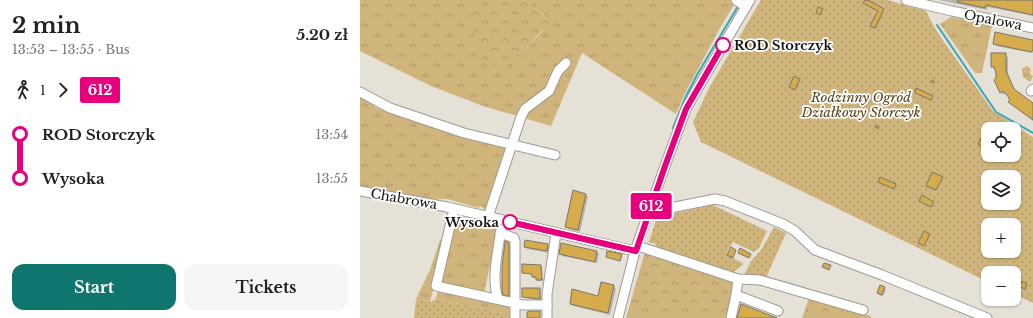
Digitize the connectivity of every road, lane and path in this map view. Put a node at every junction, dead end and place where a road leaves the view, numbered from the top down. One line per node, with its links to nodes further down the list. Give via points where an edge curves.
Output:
1 (736, 0): 3 (street)
2 (906, 0): 4 (street, Opalowa)
3 (748, 4): 11 (street, via 686,109)
4 (1033, 28)
5 (566, 63): 7 (street, via 558,71 549,91 526,109)
6 (360, 92): 7 (street, via 390,108 464,133)
7 (512, 145): 8 (street); 12 (street)
8 (555, 155)
9 (360, 191): 10 (street, Chabrowa)
10 (454, 209): 12 (street, Chabrowa); 19 (street, via 436,286)
11 (650, 209): 16 (street); 28 (street, via 660,210 714,199 725,201 783,224 795,231 815,250 882,274)
12 (488, 217): 13 (street, Chabrowa)
13 (502, 220): 14 (street, Chabrowa); 15 (street)
14 (556, 232): 16 (street, Chabrowa); 21 (street)
15 (500, 233): 19 (street, via 495,291); 20 (street, via 514,238 515,241)
16 (637, 247): 17 (street, Chabrowa); 26 (street)
17 (738, 279): 18 (street); 23 (street, Chabrowa, via 760,280)
18 (736, 295): 22 (street); 27 (street)
19 (498, 299): 20 (street)
20 (514, 302): 21 (street, via 523,305); 24 (street)
21 (547, 305): 25 (street)
22 (778, 310)
23 (863, 310)
24 (515, 318)
25 (548, 318)
26 (618, 318)
27 (732, 318)
28 (987, 318)

